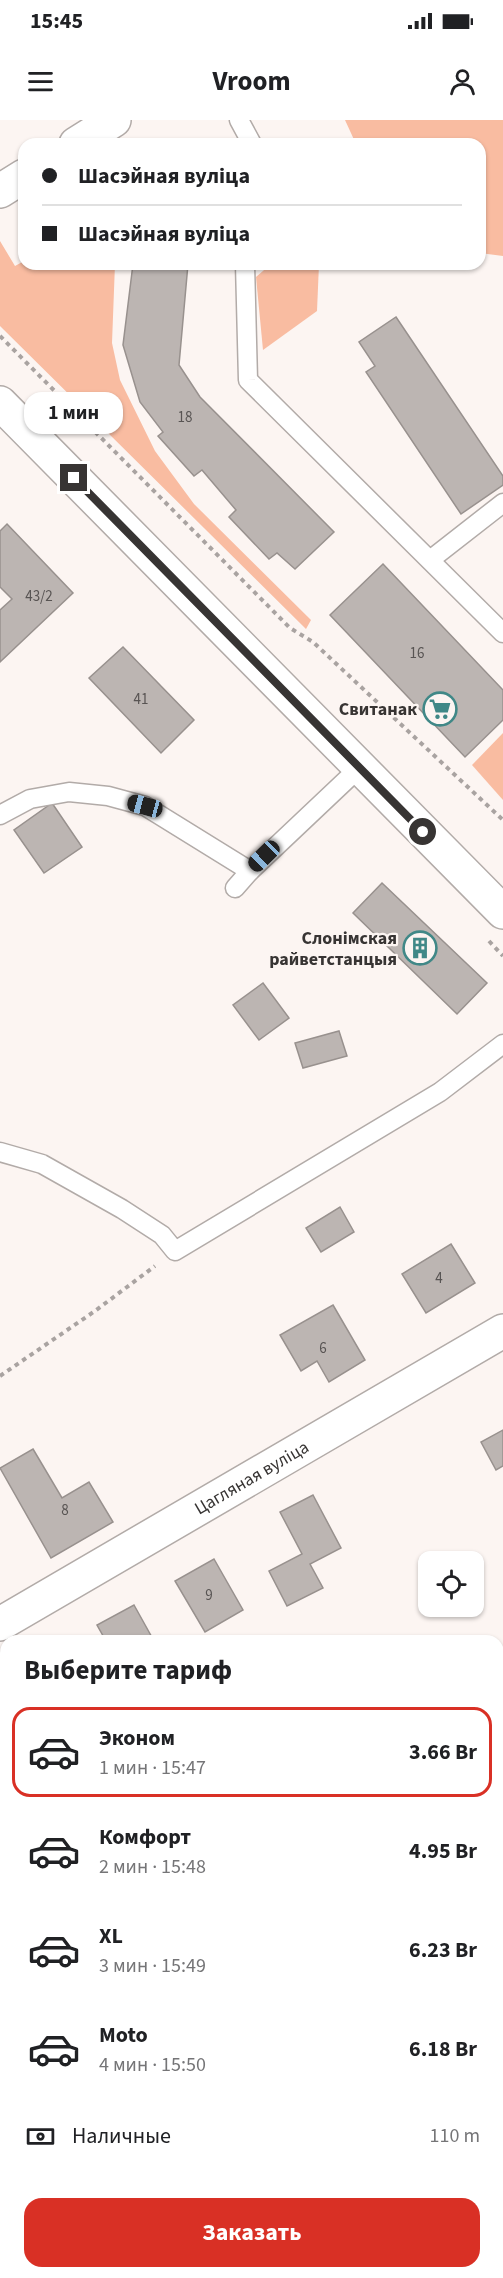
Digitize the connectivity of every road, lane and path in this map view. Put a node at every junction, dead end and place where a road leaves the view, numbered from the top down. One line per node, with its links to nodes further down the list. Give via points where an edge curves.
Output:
1 (114, 120): 3 (main road)
2 (239, 120): 4 (lane)
3 (86, 138)
4 (249, 138)
5 (18, 180): 6 (main road)
6 (0, 191)
7 (245, 270): 11 (lane, via 248,380)
8 (0, 336): 15 (path, via 290,628 313,642)
9 (0, 403): 13 (main road)
10 (503, 503): 11 (lane)
11 (430, 560): 12 (lane)
12 (503, 633)
13 (360, 767): 16 (lane); 18 (main road)
14 (0, 815): 16 (lane, via 30,799 69,792 108,796 145,806)
15 (503, 820)
16 (250, 871): 17 (lane)
17 (235, 888)
18 (503, 912)
19 (503, 1044): 21 (lane, via 440,1092)
20 (0, 1152): 21 (lane, via 42,1164 112,1203 162,1235)
21 (175, 1251): 23 (path)
22 (503, 1330): 24 (main road, Цагляная вуліца)
23 (0, 1376)
24 (0, 1624)

